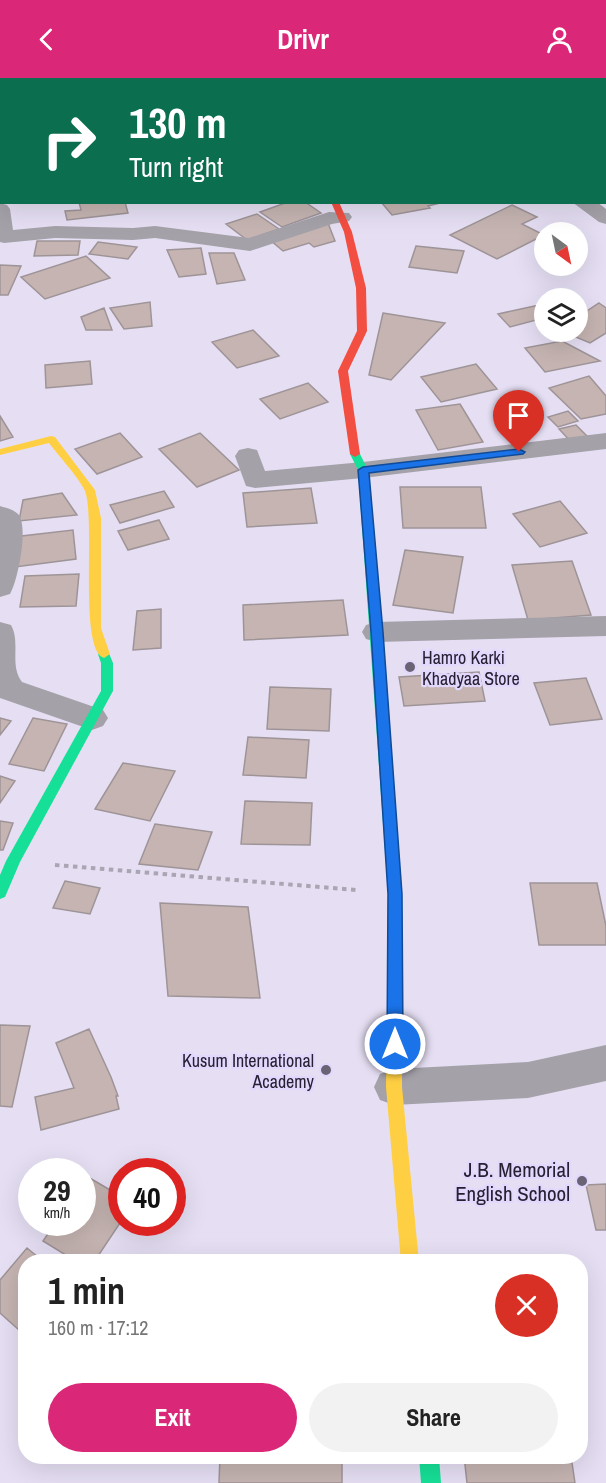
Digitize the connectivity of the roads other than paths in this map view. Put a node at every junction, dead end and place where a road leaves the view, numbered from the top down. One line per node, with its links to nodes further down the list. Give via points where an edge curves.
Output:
1 (585, 204): 4 (street)
2 (0, 208): 3 (street, via 4,237 55,232 155,232 250,245 329,218)
3 (338, 210): 8 (street, via 361,288 362,331 343,371 355,453)
4 (606, 218)
5 (606, 441): 8 (street)
6 (0, 452): 14 (street, via 51,439 90,490 95,518 95,628 107,663 106,691)
7 (248, 456): 8 (street, via 255,480)
8 (363, 470): 13 (street)
9 (0, 515): 10 (street, via 8,520 7,556)
10 (0, 587)
11 (606, 626): 13 (street)
12 (0, 632): 14 (street, via 0,675 11,690)
13 (377, 632): 17 (street, via 395,894)
14 (92, 718): 15 (street, via 13,861)
15 (0, 893)
16 (606, 1063): 17 (street, via 528,1080)
17 (394, 1087): 18 (street)
18 (409, 1254)
19 (430, 1464): 20 (street)
20 (431, 1483)

